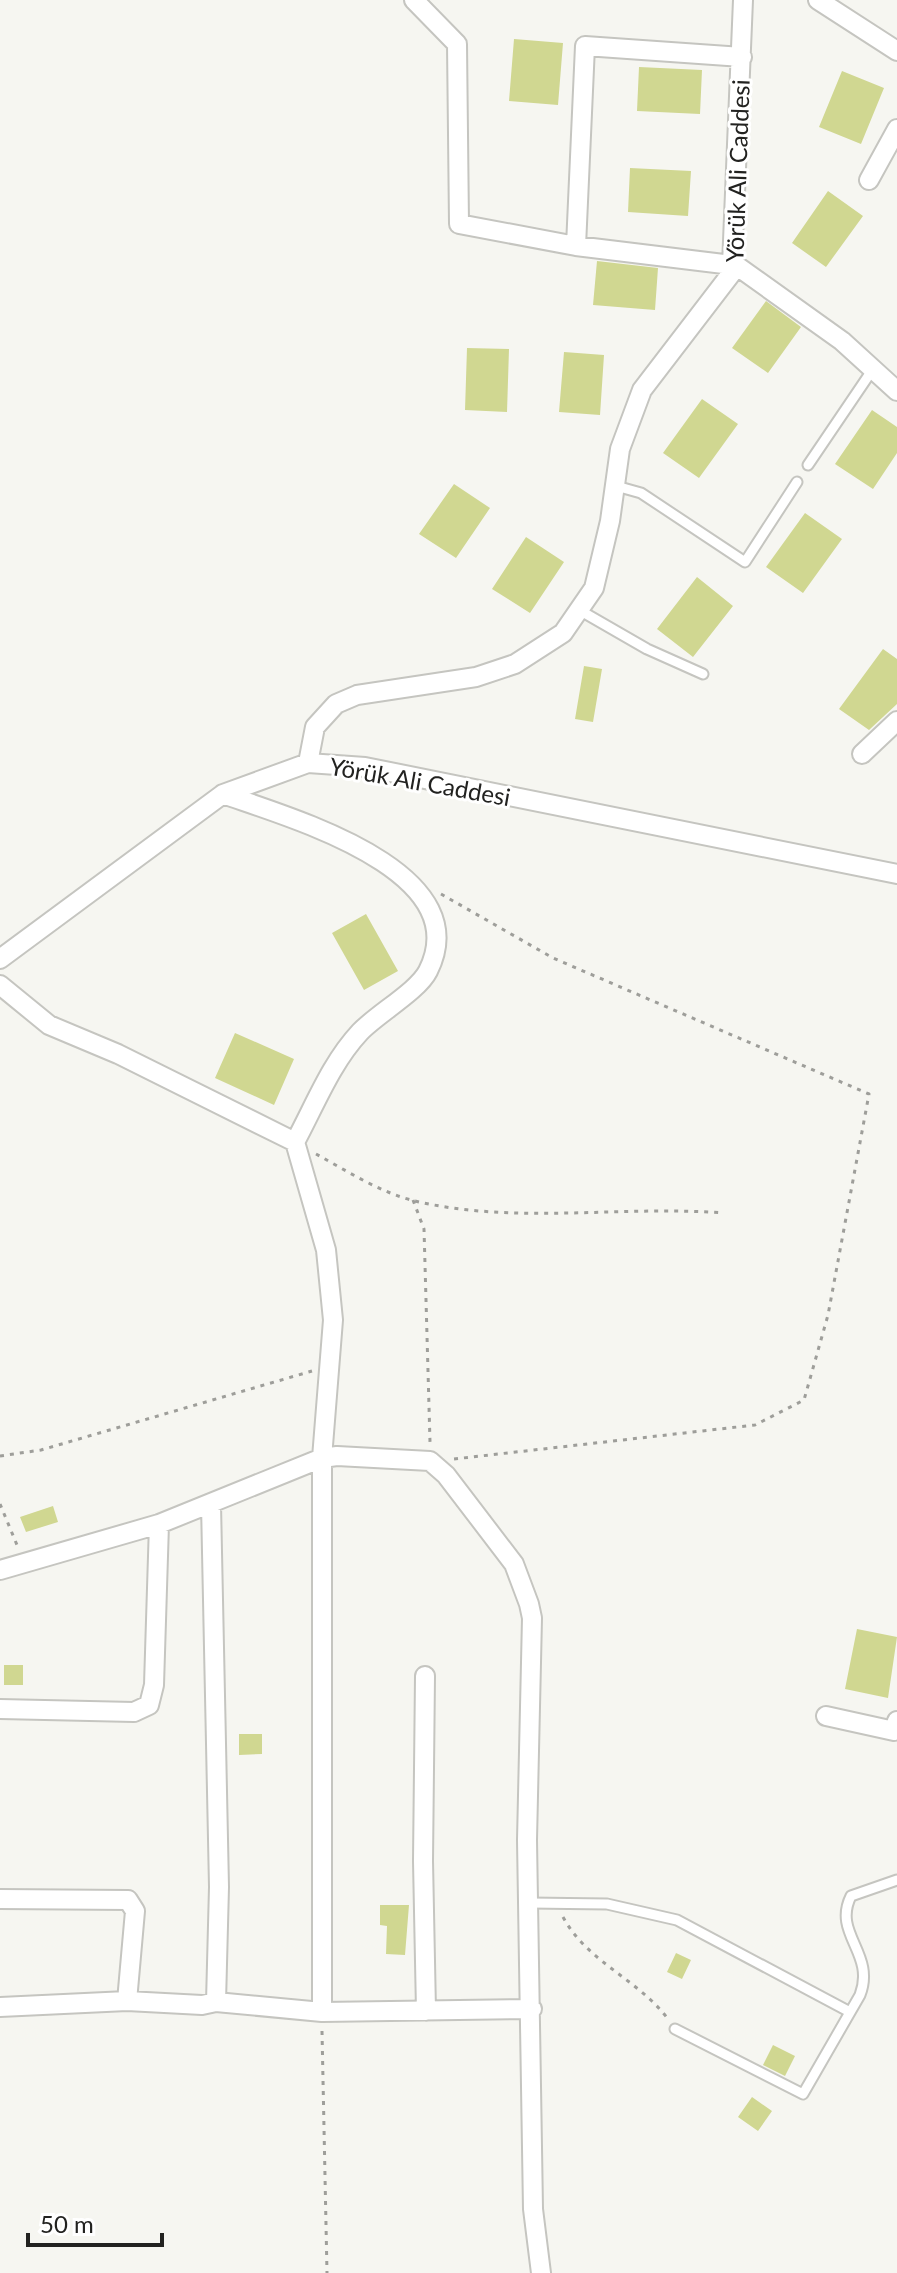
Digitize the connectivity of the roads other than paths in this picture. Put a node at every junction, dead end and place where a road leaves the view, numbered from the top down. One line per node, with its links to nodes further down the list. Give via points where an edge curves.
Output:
1 (414, 0): 8 (street, via 457,44 459,224)
2 (743, 0): 5 (street, Yörük Ali Caddesi)
3 (818, 0): 4 (street)
4 (897, 51)
5 (742, 57): 8 (street, via 585,46); 9 (street, Yörük Ali Caddesi)
6 (897, 129): 7 (street)
7 (869, 180)
8 (576, 246): 9 (street)
9 (735, 266): 10 (street); 14 (street, Yörük Ali Caddesi, via 642,390 620,449)
10 (873, 369): 11 (street); 12 (lane)
11 (897, 391)
12 (808, 465)
13 (797, 482): 14 (lane, via 745,562 641,493)
14 (616, 486): 15 (street, Yörük Ali Caddesi, via 594,588)
15 (581, 611): 16 (lane); 19 (street, Yörük Ali Caddesi, via 552,642 515,664 476,677 357,695 336,704 315,727)
16 (703, 674)
17 (897, 721): 18 (street)
18 (862, 754)
19 (308, 763): 20 (street); 21 (street, Yörük Ali Caddesi, via 365,767)
20 (223, 794): 22 (street); 24 (street, via 333,835 396,868 434,920 436,946 427,973 345,1051)
21 (897, 874)
22 (0, 959)
23 (0, 985): 24 (street, via 49,1025)
24 (295, 1142): 25 (street, via 328,1261 333,1320)
25 (322, 1458): 26 (street); 35 (street, via 430,1461 514,1564 532,1618 526,1809); 41 (street)
26 (211, 1504): 27 (street); 37 (street, via 219,1887)
27 (159, 1524): 28 (street); 30 (street, via 149,1705 134,1712)
28 (0, 1570)
29 (425, 1676): 40 (street)
30 (0, 1709)
31 (826, 1716): 32 (street, via 894,1731)
32 (897, 1721)
33 (897, 1880): 42 (lane, via 851,1896 847,1905 845,1923 865,1971)
34 (0, 1899): 36 (street, via 128,1900 135,1911)
35 (530, 1903): 39 (street); 42 (lane, via 607,1904 677,1920)
36 (127, 2001): 37 (street); 38 (street)
37 (216, 2002): 41 (street)
38 (0, 2007)
39 (532, 2009): 40 (street); 44 (street, via 533,2209)
40 (426, 2011): 41 (street)
41 (322, 2012)
42 (850, 2012): 43 (lane, via 803,2094)
43 (675, 2029)
44 (541, 2273)

